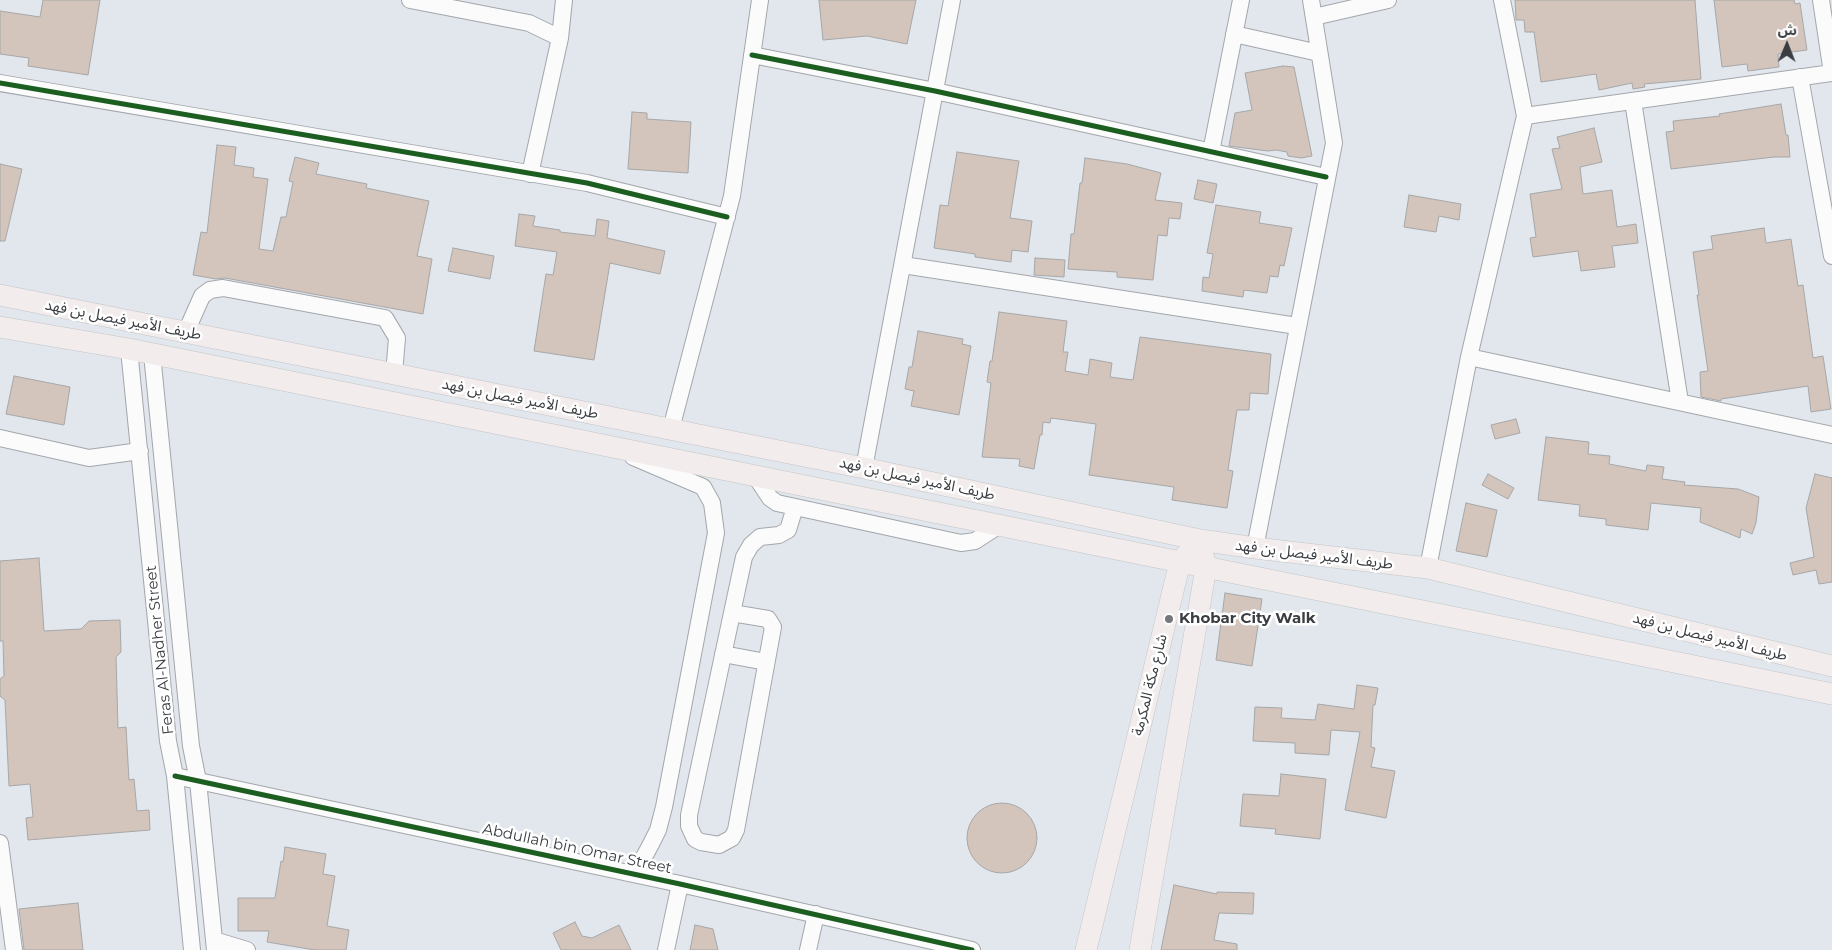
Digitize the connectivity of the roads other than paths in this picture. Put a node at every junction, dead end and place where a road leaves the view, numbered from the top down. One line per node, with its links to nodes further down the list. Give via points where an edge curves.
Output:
1 (410, 0): 12 (street, via 529,23)
2 (564, 0): 12 (street)
3 (760, 0): 14 (street)
4 (952, 0): 18 (street)
5 (1241, 0): 11 (street)
6 (1311, 0): 10 (street)
7 (1388, 0): 10 (street)
8 (1502, 0): 20 (street)
9 (1821, 0): 15 (street)
10 (1314, 17): 13 (street)
11 (1234, 34): 13 (street); 21 (street)
12 (560, 38): 22 (street)
13 (1319, 53): 23 (street, via 1334,143)
14 (752, 55): 18 (street); 24 (street)
15 (1832, 73): 16 (street)
16 (1800, 77): 19 (street); 25 (street)
17 (0, 83): 22 (street)
18 (935, 91): 21 (street); 26 (street)
19 (1633, 101): 20 (street); 35 (street)
20 (1525, 116): 33 (street)
21 (1210, 152): 23 (street)
22 (530, 174): 24 (street, via 587,183)
23 (1326, 177): 28 (street)
24 (727, 217): 36 (street)
25 (1832, 254)
26 (903, 265): 28 (street); 41 (street)
27 (0, 295): 30 (main road, طريف الأمير فيصل بن فهد)
28 (1297, 326): 46 (street)
29 (0, 327): 31 (main road, طريف الأمير فيصل بن فهد)
30 (186, 332): 34 (main road, طريف الأمير فيصل بن فهد); 34 (street, via 202,296 210,290 224,288 385,318 396,338)
31 (129, 349): 32 (main road, طريف الأمير فيصل بن فهد); 40 (street, Feras Al-Nadher Street)
32 (152, 354): 39 (main road, طريف الأمير فيصل بن فهد); 56 (street, Feras Al-Nadher Street, via 191,746)
33 (1469, 357): 35 (street); 49 (street)
34 (394, 374): 36 (main road, طريف الأمير فيصل بن فهد)
35 (1680, 402): 37 (street)
36 (671, 429): 41 (main road, طريف الأمير فيصل بن فهد)
37 (1832, 435)
38 (0, 438): 40 (street, via 89,458)
39 (609, 447): 42 (main road, طريف الأمير فيصل بن فهد); 58 (street, via 703,487 712,503 716,533 664,807 658,830 644,857)
40 (140, 450): 55 (street, Feras Al-Nadher Street, via 168,741)
41 (864, 468): 45 (main road, طريف الأمير فيصل بن فهد)
42 (756, 477): 43 (street, via 770,498); 44 (main road, طريف الأمير فيصل بن فهد)
43 (795, 507): 44 (street, via 961,543 975,541); 50 (street, via 788,530 760,537 744,557)
44 (998, 526): 47 (main road, طريف الأمير فيصل بن فهد)
45 (1200, 540): 46 (main road, طريف الأمير فيصل بن فهد); 47 (main road, شارع مكة المكرمة); 48 (main road, شارع مكة المكرمة)
46 (1255, 548): 49 (main road, طريف الأمير فيصل بن فهد)
47 (1180, 562): 48 (main road, طريف الأمير فيصل بن فهد); 68 (main road, شارع مكة المكرمة)
48 (1206, 568): 54 (main road, طريف الأمير فيصل بن فهد); 69 (main road, شارع مكة المكرمة)
49 (1428, 568): 53 (main road, طريف الأمير فيصل بن فهد)
50 (732, 612): 51 (street); 52 (street, via 768,619 772,623)
51 (723, 654): 52 (street); 52 (street, via 689,815 690,832 700,842 719,845 732,838 736,830)
52 (766, 662)
53 (1832, 666)
54 (1832, 694)
55 (175, 776): 56 (street, Abdullah bin Omar Street); 63 (street, Feras Al-Nadher Street)
56 (198, 781): 58 (street, Abdullah bin Omar Street); 61 (street, Feras Al-Nadher Street)
57 (0, 843): 62 (street)
58 (628, 873): 59 (street, Abdullah bin Omar Street)
59 (680, 884): 60 (street, Abdullah bin Omar Street); 65 (street)
60 (816, 914): 66 (street); 67 (street, Abdullah bin Omar Street)
61 (214, 945): 64 (street)
62 (14, 950)
63 (192, 950)
64 (247, 950)
65 (666, 950)
66 (808, 950)
67 (972, 950)
68 (1086, 950)
69 (1140, 950)

